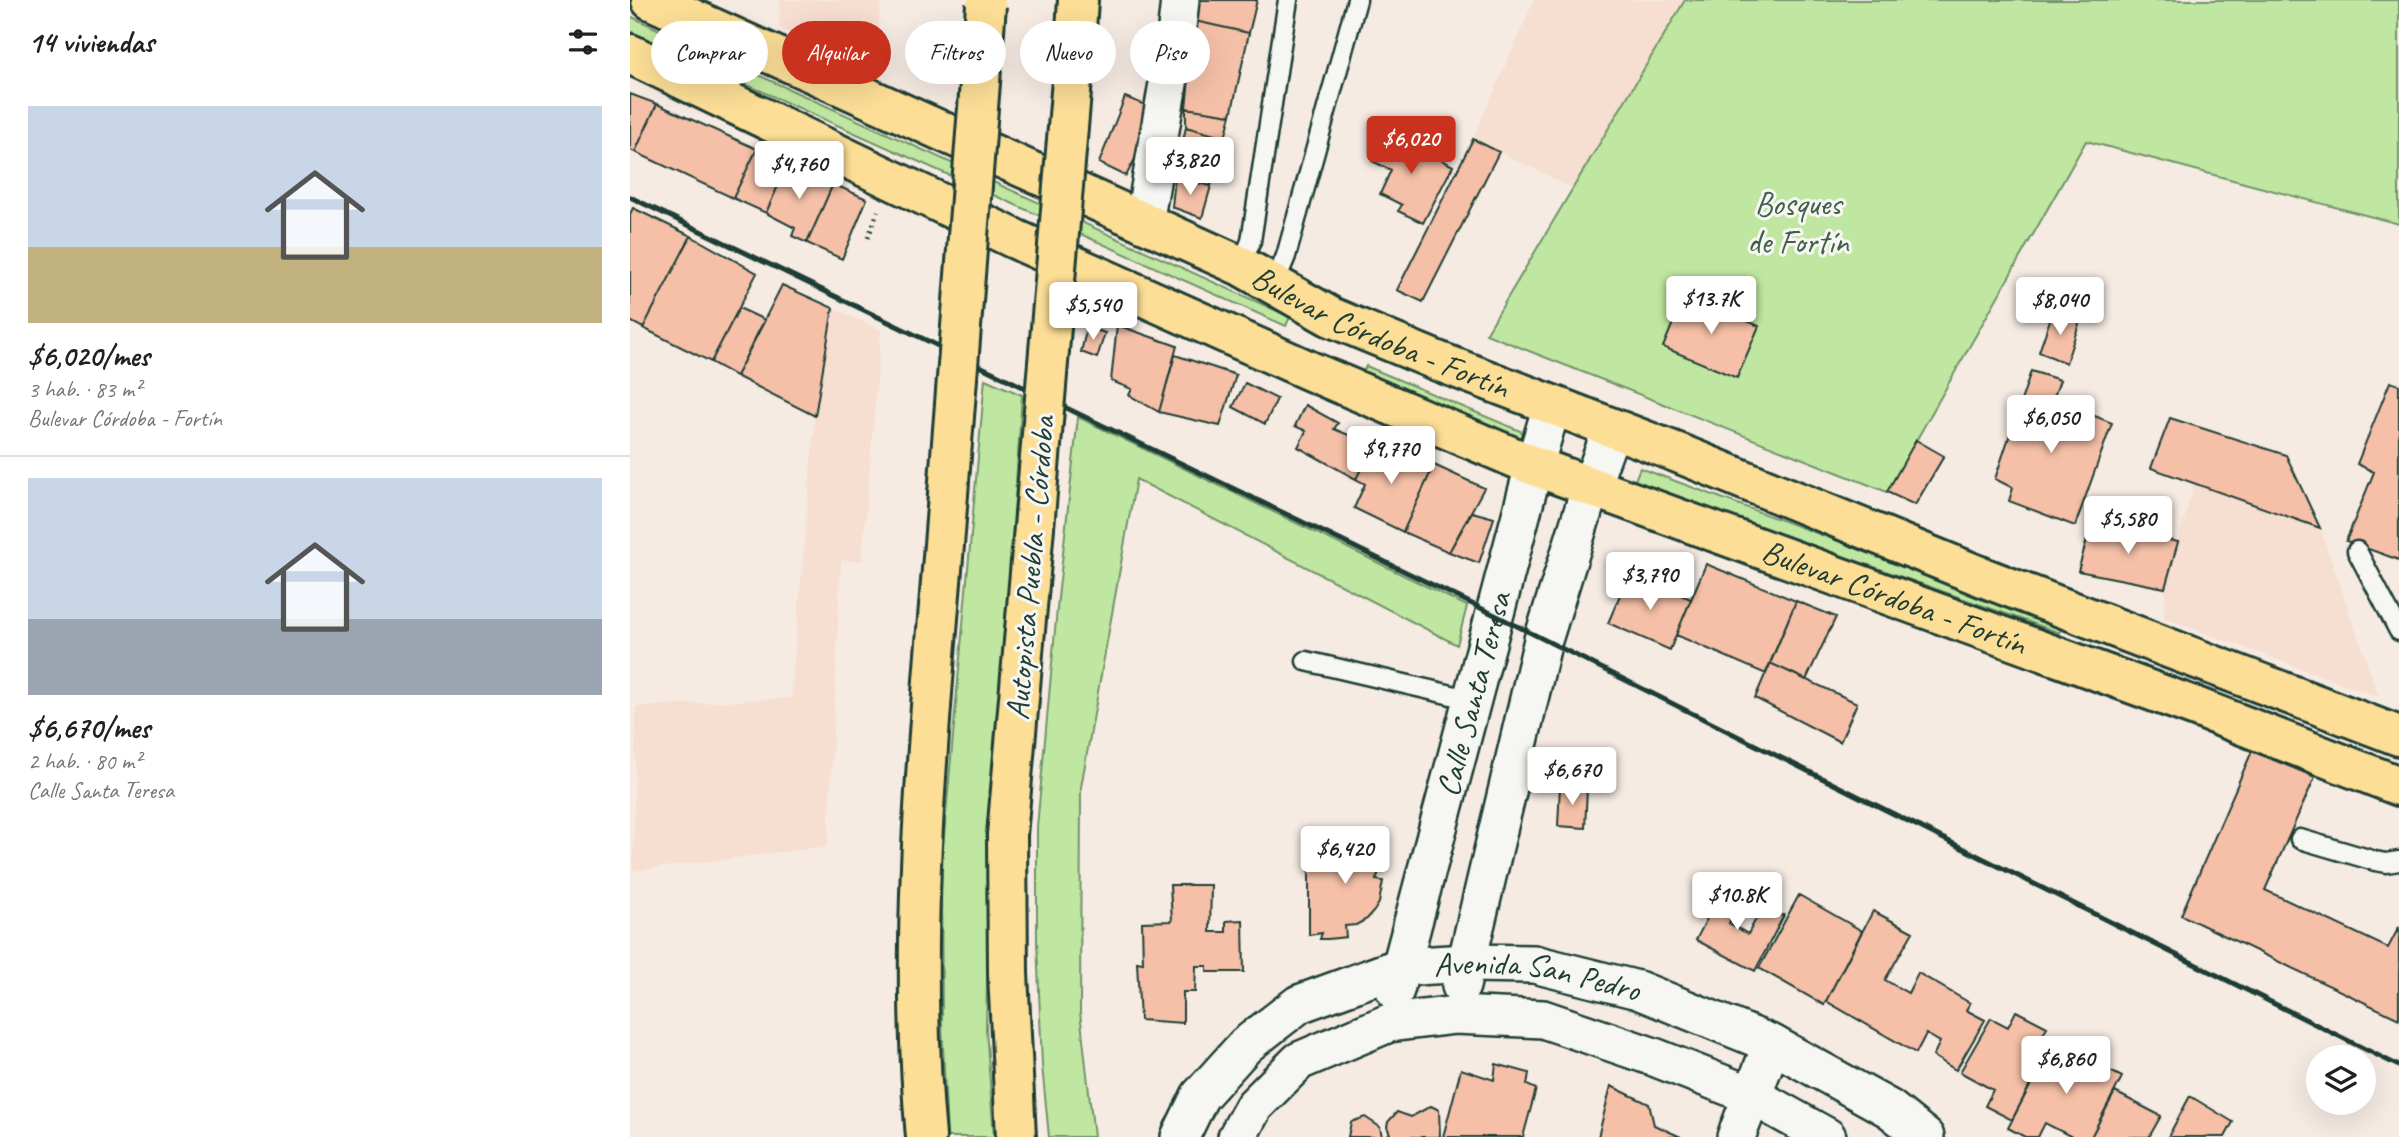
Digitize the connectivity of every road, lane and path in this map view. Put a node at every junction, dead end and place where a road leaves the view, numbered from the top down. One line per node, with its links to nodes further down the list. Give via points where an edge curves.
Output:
1 (650, 0): 8 (main road, Bulevar Córdoba - Fortín)
2 (1078, 0): 32 (main road, Autopista Puebla - Córdoba, bridge, via 1007,835)
3 (1180, 0): 8 (street)
4 (1288, 0): 9 (lane, via 1251,241)
5 (1357, 0): 10 (lane)
6 (986, 3): 31 (main road, bridge, via 921,846 919,993)
7 (630, 54): 12 (main road, Bulevar Córdoba - Fortín, via 1014,239)
8 (1144, 223): 9 (main road, Bulevar Córdoba - Fortín)
9 (1241, 266): 10 (main road, Bulevar Córdoba - Fortín)
10 (1274, 285): 11 (main road, Bulevar Córdoba - Fortín)
11 (1331, 317): 12 (main road); 13 (main road, Bulevar Córdoba - Fortín)
12 (1310, 371): 15 (main road, Bulevar Córdoba - Fortín)
13 (1552, 406): 14 (main road, Bulevar Córdoba - Fortín); 15 (street, Calle Santa Teresa)
14 (1612, 429): 16 (street, Calle Santa Teresa); 21 (main road, Bulevar Córdoba - Fortín)
15 (1534, 466): 16 (main road, Bulevar Córdoba - Fortín); 20 (street, Calle Santa Teresa)
16 (1591, 486): 22 (main road, Bulevar Córdoba - Fortín); 25 (street, Calle Santa Teresa, via 1543,640)
17 (2357, 551): 18 (lane)
18 (2399, 631)
19 (1306, 661): 20 (lane)
20 (1473, 700): 26 (street, Calle Santa Teresa)
21 (2399, 736)
22 (2399, 786)
23 (2300, 839): 24 (lane, via 2375,861)
24 (2399, 862)
25 (1466, 963): 26 (street, Avenida San Pedro); 27 (street, Calle Santa Teresa); 29 (street, Avenida San Pedro, via 1534,964 1638,990)
26 (1400, 967): 28 (street, Calle Santa Teresa); 33 (street, Avenida San Pedro, via 1299,1004 1246,1045 1200,1096)
27 (1454, 1015): 28 (street, Avenida San Pedro); 30 (street, Avenida San Pedro, via 1542,1019 1654,1056)
28 (1389, 1023): 34 (street, Avenida San Pedro, via 1299,1061 1254,1106)
29 (1772, 1044): 30 (street); 37 (street, Avenida San Pedro, via 1890,1109)
30 (1753, 1096): 35 (street); 36 (street, Avenida San Pedro)
31 (926, 1137)
32 (1016, 1137)
33 (1180, 1137)
34 (1237, 1137)
35 (1736, 1137)
36 (1827, 1137)
37 (1924, 1137)

